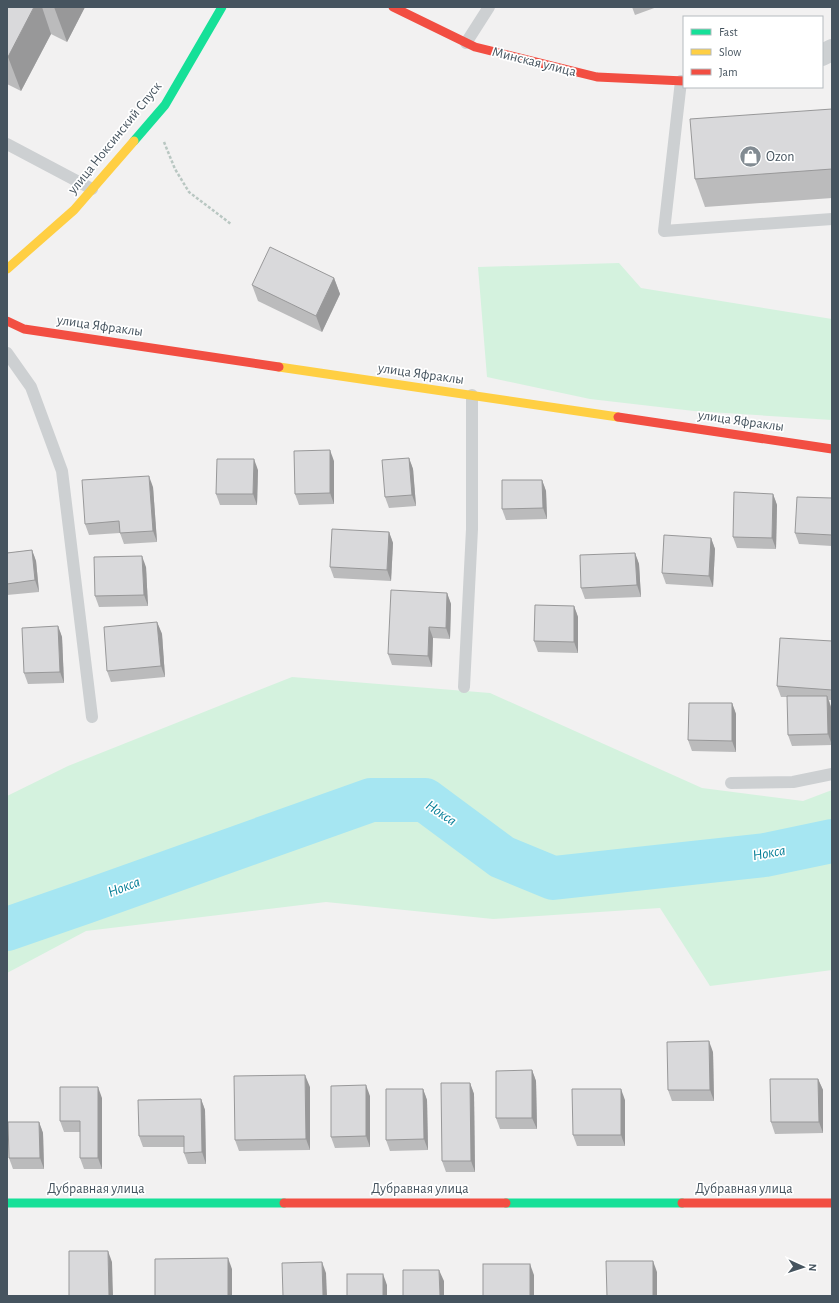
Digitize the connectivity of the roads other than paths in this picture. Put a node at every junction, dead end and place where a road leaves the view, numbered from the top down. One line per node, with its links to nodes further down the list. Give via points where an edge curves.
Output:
1 (222, 7): 9 (street, улица Ноксинский Спуск, via 164,105)
2 (394, 7): 4 (street, Минская улица)
3 (489, 7): 4 (lane)
4 (466, 43): 7 (street, Минская улица, via 597,77)
5 (832, 50): 6 (street)
6 (823, 54)
7 (682, 81): 10 (lane, via 664,231)
8 (7, 144): 9 (lane)
9 (92, 189): 11 (street, улица Ноксинский Спуск, via 74,210)
10 (832, 219)
11 (7, 269)
12 (7, 321): 14 (street, улица Яфраклы, via 24,329)
13 (7, 353): 17 (lane, via 31,387 62,471)
14 (472, 395): 15 (street, улица Яфраклы); 16 (lane, via 472,529)
15 (832, 449)
16 (464, 687)
17 (92, 717)
18 (832, 774): 19 (lane, via 793,782)
19 (731, 783)
20 (7, 1203): 21 (street, Дубравная улица)
21 (832, 1203)

